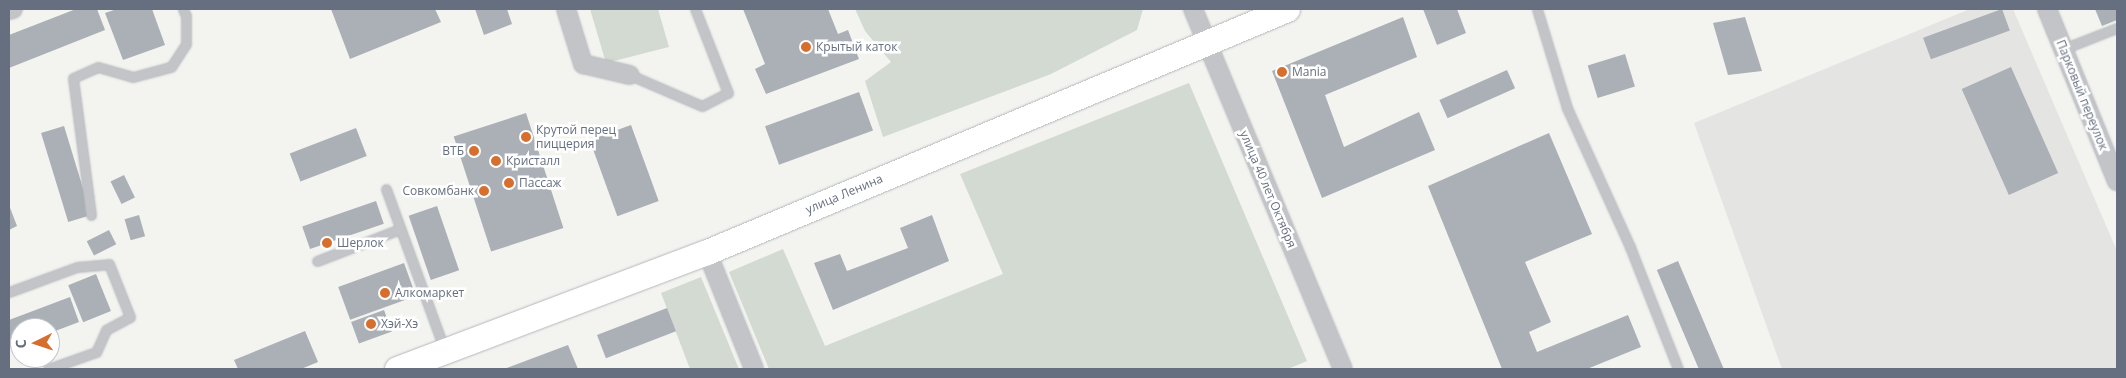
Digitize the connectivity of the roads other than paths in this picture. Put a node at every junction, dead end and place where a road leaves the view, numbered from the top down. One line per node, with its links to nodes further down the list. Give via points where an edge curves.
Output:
1 (13, 9): 9 (street)
2 (183, 9): 16 (lane, via 186,44 171,67 133,77 98,67 73,78)
3 (566, 9): 13 (street, via 582,64)
4 (695, 9): 13 (lane, via 728,92 702,106)
5 (1193, 9): 11 (street, улица 40 лет Октября)
6 (1287, 9): 11 (main road, улица Ленина)
7 (1536, 9): 26 (lane, via 1567,108 1630,247)
8 (2047, 9): 12 (street, Парковый переулок)
9 (9, 10)
10 (2117, 28): 12 (lane)
11 (1205, 41): 18 (main road, улица Ленина); 25 (street, улица 40 лет Октября)
12 (2063, 49): 14 (street, Парковый переулок)
13 (630, 76)
14 (2117, 181)
15 (386, 189): 17 (lane)
16 (91, 215)
17 (400, 229): 19 (lane); 21 (lane)
18 (707, 252): 21 (main road, улица Ленина); 24 (street)
19 (317, 261)
20 (9, 292): 22 (lane, via 77,267 109,264 130,317 106,330 96,352)
21 (436, 359): 23 (main road, улица Ленина)
22 (48, 369)
23 (397, 369)
24 (754, 369)
25 (1343, 369)
26 (1678, 369)

